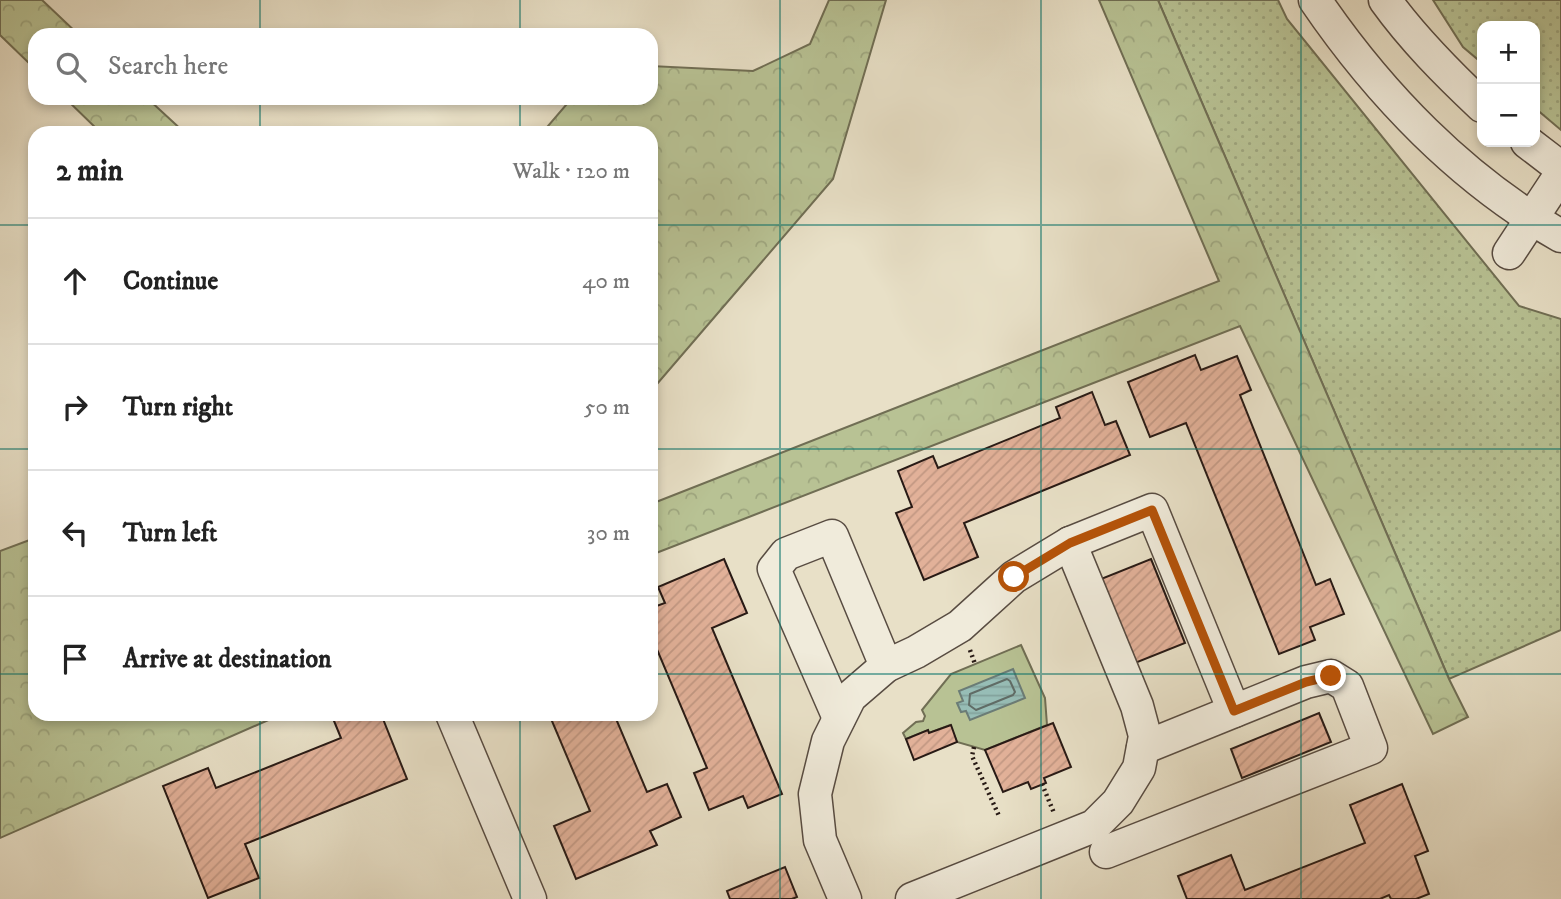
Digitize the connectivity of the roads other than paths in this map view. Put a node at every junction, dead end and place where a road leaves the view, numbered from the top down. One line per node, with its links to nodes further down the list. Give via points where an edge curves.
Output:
1 (1315, 0): 7 (street, via 1381,87 1441,149)
2 (1385, 0): 3 (street, via 1446,73)
3 (1477, 101)
4 (1534, 147): 5 (street)
5 (1561, 168)
6 (1561, 174): 7 (street)
7 (1531, 220): 8 (street); 9 (street)
8 (1561, 236)
9 (1509, 253)
10 (1070, 543): 11 (street, via 1014,577 960,626); 12 (street, via 1152,510); 15 (street, via 1137,706 1145,736)
11 (886, 666): 13 (street, via 850,697); 13 (street, via 832,536 786,554 774,569)
12 (1234, 711): 15 (street); 16 (street, via 1331,676 1347,686 1371,748)
13 (839, 718): 18 (street, via 828,741 815,794 820,840)
14 (455, 721): 17 (street)
15 (1143, 748): 19 (street, via 1139,768 1118,802 1094,825)
16 (1106, 852)
17 (530, 899)
18 (845, 899)
19 (912, 899)

